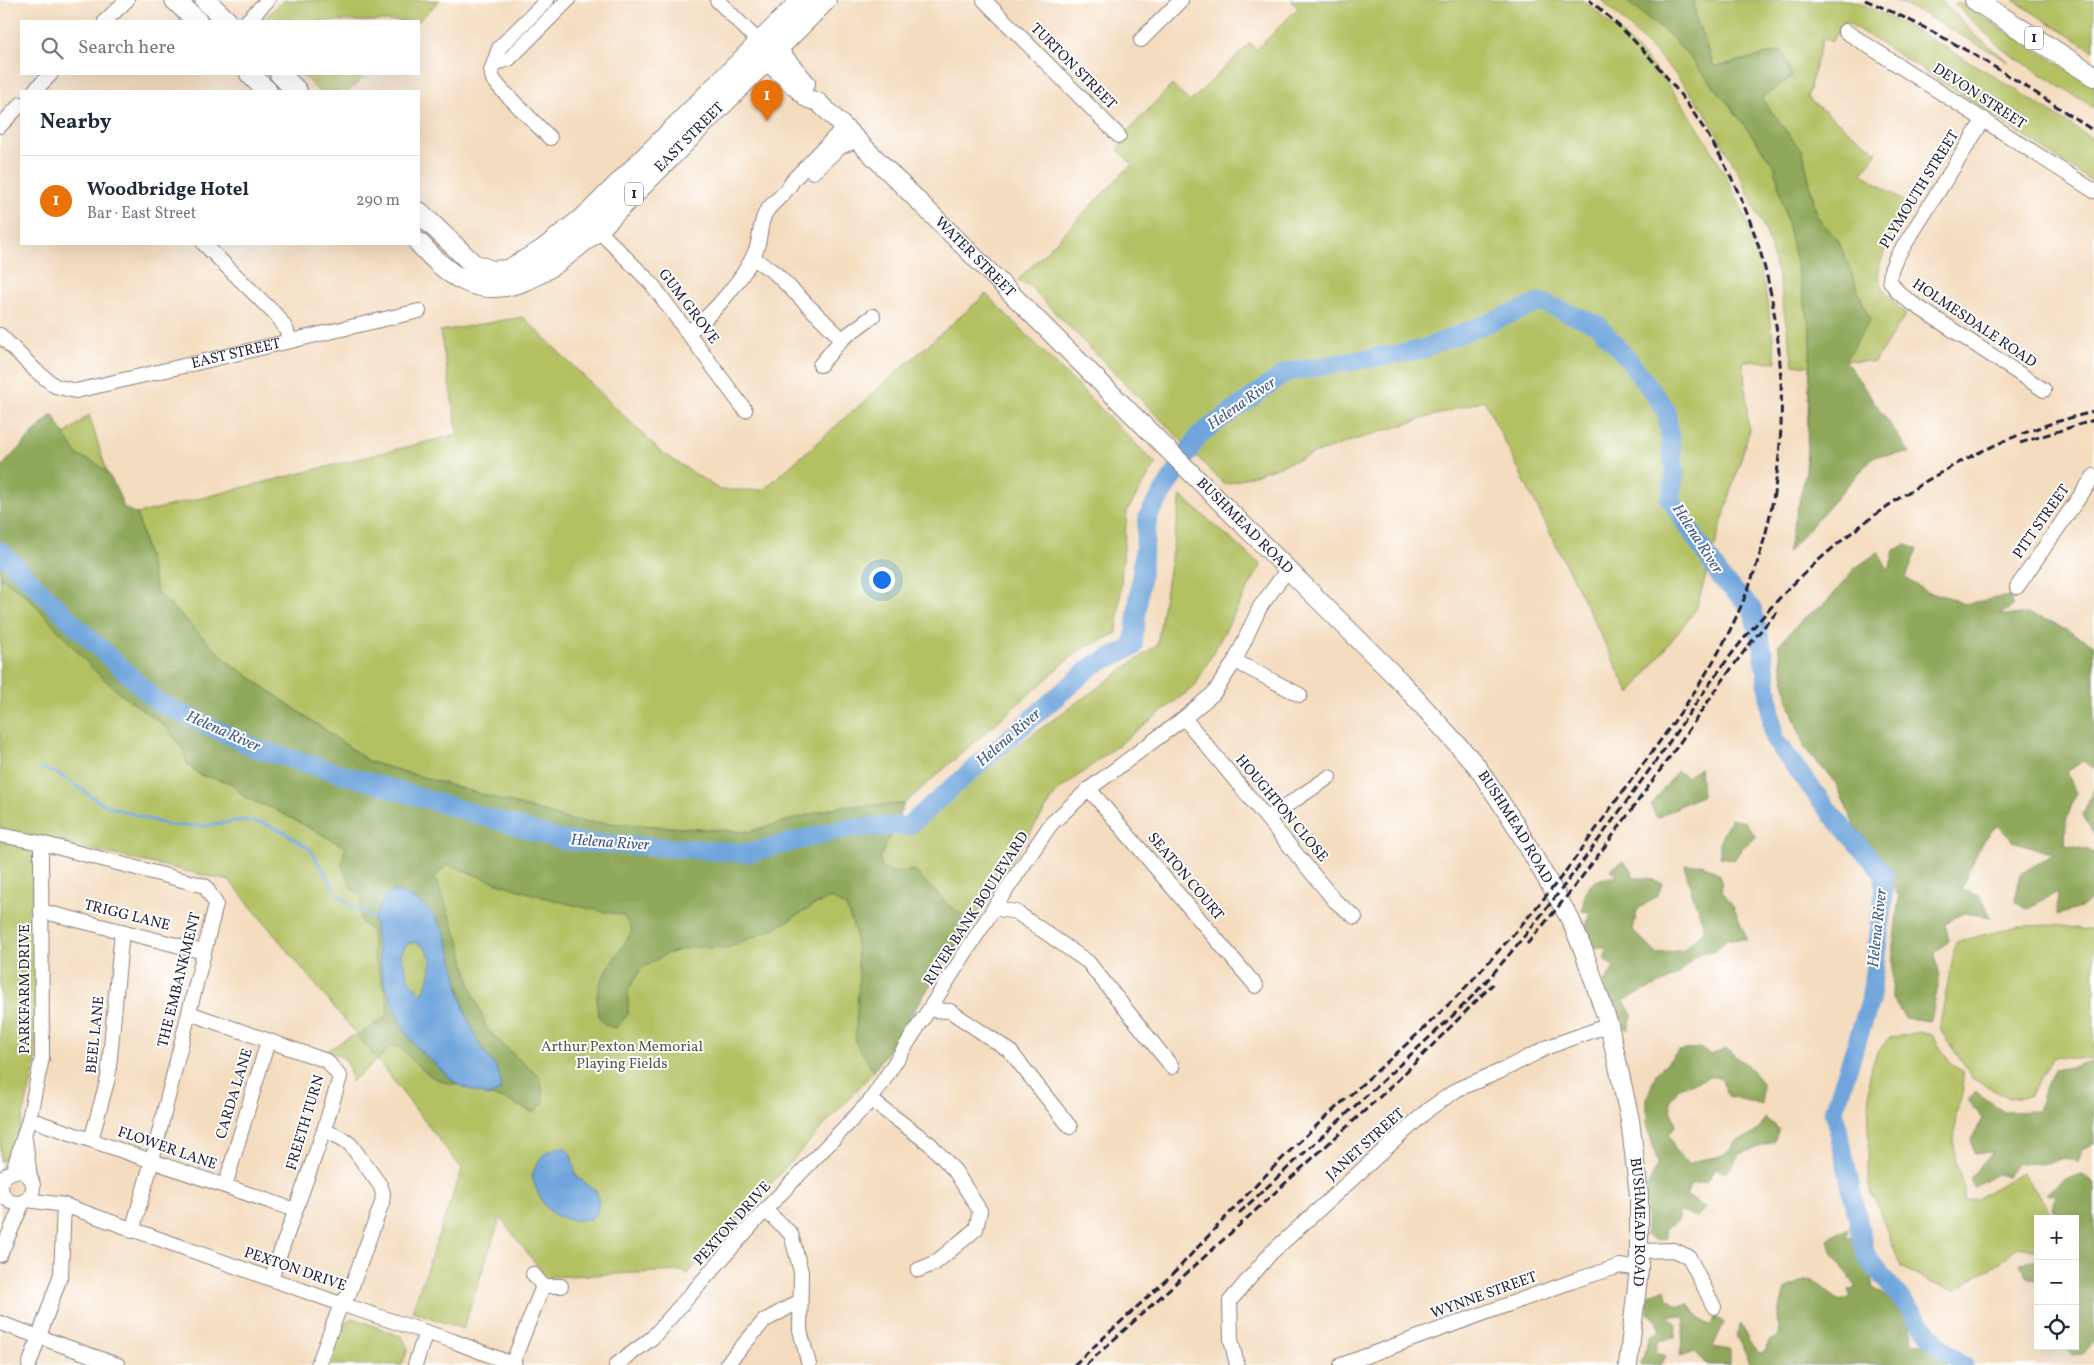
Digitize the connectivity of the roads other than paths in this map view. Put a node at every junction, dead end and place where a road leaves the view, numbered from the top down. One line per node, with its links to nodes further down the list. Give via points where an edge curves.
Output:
1 (127, 0): 13 (street)
2 (176, 0): 14 (highway)
3 (205, 0): 15 (highway)
4 (268, 0): 16 (street)
5 (547, 0): 20 (street, via 499,48)
6 (568, 0): 20 (street, via 509,59)
7 (717, 0): 19 (street)
8 (802, 0): 19 (highway, EAST STREET / 1)
9 (826, 0): 19 (highway, EAST STREET / 1)
10 (984, 0): 30 (street, TURTON STREET)
11 (1181, 0): 18 (street)
12 (1975, 0): 23 (highway, 1)
13 (106, 20)
14 (196, 20)
15 (226, 20)
16 (248, 20)
17 (1845, 31): 27 (street, DEVON STREET)
18 (1141, 40)
19 (768, 51): 29 (main road, WATER STREET); 35 (highway, EAST STREET / 1, via 588,213 541,251 508,270 500,272 483,268 464,257); 36 (highway, EAST STREET / 1)
20 (495, 63): 31 (street, via 491,71 493,79)
21 (251, 75): 24 (highway)
22 (281, 75): 25 (highway)
23 (2094, 76)
24 (266, 90)
25 (297, 90)
26 (20, 105): 28 (street)
27 (1984, 119): 34 (street, DEVON STREET); 40 (street, PLYMOUTH STREET, via 1895,260)
28 (0, 126)
29 (844, 126): 32 (main road, WATER STREET); 33 (street, via 793,180)
30 (1119, 136)
31 (550, 138)
32 (858, 140): 33 (street, via 840,147 800,185); 50 (main road, WATER STREET)
33 (789, 189): 39 (street, via 766,212)
34 (2094, 191)
35 (420, 213)
36 (598, 230): 38 (highway, EAST STREET / 1, via 538,273 517,284 500,288 464,281); 43 (street, GUM GROVE, via 651,284)
37 (205, 245): 46 (street, via 279,318)
38 (420, 245)
39 (753, 258): 43 (street, via 719,305); 45 (street, via 775,273)
40 (1890, 281): 48 (street, HOLMESDALE ROAD, via 1909,301)
41 (419, 311): 46 (street, EAST STREET)
42 (872, 316): 45 (street)
43 (687, 333): 49 (street, GUM GROVE)
44 (0, 335): 46 (street, EAST STREET, via 55,386 76,391)
45 (842, 339): 47 (street)
46 (290, 342)
47 (820, 365)
48 (2044, 390)
49 (744, 410)
50 (1132, 414): 52 (main road, BUSHMEAD ROAD)
51 (2094, 476): 53 (street, PITT STREET)
52 (1288, 569): 54 (street, RIVER BANK BOULEVARD, via 1260,607); 70 (main road, BUSHMEAD ROAD, via 1400,681 1476,765 1570,919)
53 (2017, 587)
54 (1235, 661): 55 (street); 56 (street, RIVER BANK BOULEVARD, via 1214,693)
55 (1300, 696)
56 (1184, 718): 58 (street, RIVER BANK BOULEVARD); 59 (street, HOUGHTON CLOSE)
57 (1329, 777): 59 (street)
58 (1089, 788): 62 (street, RIVER BANK BOULEVARD, via 1052,824); 67 (street, SEATON COURT)
59 (1268, 818): 64 (street, HOUGHTON CLOSE, via 1335,900)
60 (0, 835): 61 (street, THE EMBANKMENT)
61 (41, 843): 63 (street, PARKFARM DRIVE); 66 (street, THE EMBANKMENT, via 205,886 216,904)
62 (994, 908): 68 (street, RIVER BANK BOULEVARD); 72 (street, via 1016,912 1088,962)
63 (41, 911): 65 (street, TRIGG LANE); 74 (street, PARKFARM DRIVE, via 42,1058)
64 (1355, 917)
65 (122, 931): 66 (street, TRIGG LANE); 78 (street, BEEL LANE, via 108,1078)
66 (204, 952): 69 (street, THE EMBANKMENT)
67 (1256, 986)
68 (930, 1010): 73 (street, RIVER BANK BOULEVARD); 75 (street, via 950,1011 1010,1051)
69 (188, 1013): 71 (street, FREETH TURN); 79 (street, THE EMBANKMENT)
70 (1609, 1025): 90 (main road, BUSHMEAD ROAD, via 1630,1120 1639,1195); 112 (street, JANET STREET, via 1548,1047 1458,1089 1429,1110 1285,1240 1230,1301 1231,1339)
71 (268, 1040): 76 (street, FREETH TURN, via 327,1061 340,1077); 82 (street, CARDA LANE)
72 (1172, 1067)
73 (871, 1100): 87 (street, PEXTON DRIVE); 93 (street, via 930,1144 955,1171 980,1211 976,1229 935,1264)
74 (29, 1119): 77 (street, PARKFARM DRIVE); 78 (street, FLOWER LANE)
75 (1070, 1128)
76 (324, 1130): 86 (street, FREETH TURN); 99 (street, via 350,1144 383,1193 349,1294)
77 (24, 1133): 80 (street, PARKFARM DRIVE); 81 (street, PARKFARM DRIVE)
78 (91, 1140): 79 (street, FLOWER LANE)
79 (152, 1161): 82 (street, FLOWER LANE); 88 (street, THE EMBANKMENT)
80 (7, 1172): 81 (street, via 20,1171); 83 (street, PARKFARM DRIVE)
81 (31, 1180): 84 (street, PARKFARM DRIVE, via 32,1194); 85 (street, PEXTON DRIVE)
82 (225, 1186): 86 (street, FLOWER LANE)
83 (2, 1192): 84 (street, via 16,1203); 89 (street, PARKFARM DRIVE)
84 (25, 1201): 85 (street, PEXTON DRIVE); 89 (street, PARKFARM DRIVE)
85 (64, 1205): 88 (street, PEXTON DRIVE); 103 (street, via 61,1274)
86 (295, 1210): 95 (street, FREETH TURN)
87 (765, 1210): 98 (street, via 791,1234 801,1272); 109 (street, PEXTON DRIVE, via 652,1338)
88 (132, 1231): 95 (street, PEXTON DRIVE)
89 (9, 1234): 91 (street, PARKFARM DRIVE)
90 (1640, 1251): 92 (main road, BUSHMEAD ROAD); 100 (street, via 1674,1250 1689,1257)
91 (0, 1255)
92 (1639, 1269): 113 (street, WYNNE STREET, via 1620,1266 1576,1280); 114 (main road, BUSHMEAD ROAD)
93 (918, 1270)
94 (533, 1274): 96 (street)
95 (271, 1279): 99 (street, PEXTON DRIVE)
96 (543, 1286): 97 (street); 104 (street)
97 (561, 1286)
98 (800, 1301): 110 (street, via 764,1321); 111 (street, via 800,1330)
99 (340, 1304): 102 (street, PEXTON DRIVE); 107 (street)
100 (1714, 1307)
101 (0, 1323): 103 (street)
102 (426, 1332): 104 (street, PEXTON DRIVE); 108 (street)
103 (39, 1337): 105 (street); 106 (street)
104 (513, 1364)
105 (29, 1365)
106 (118, 1365)
107 (318, 1365)
108 (415, 1365)
109 (616, 1365)
110 (726, 1365)
111 (809, 1365)
112 (1237, 1365)
113 (1341, 1365)
114 (1628, 1365)

